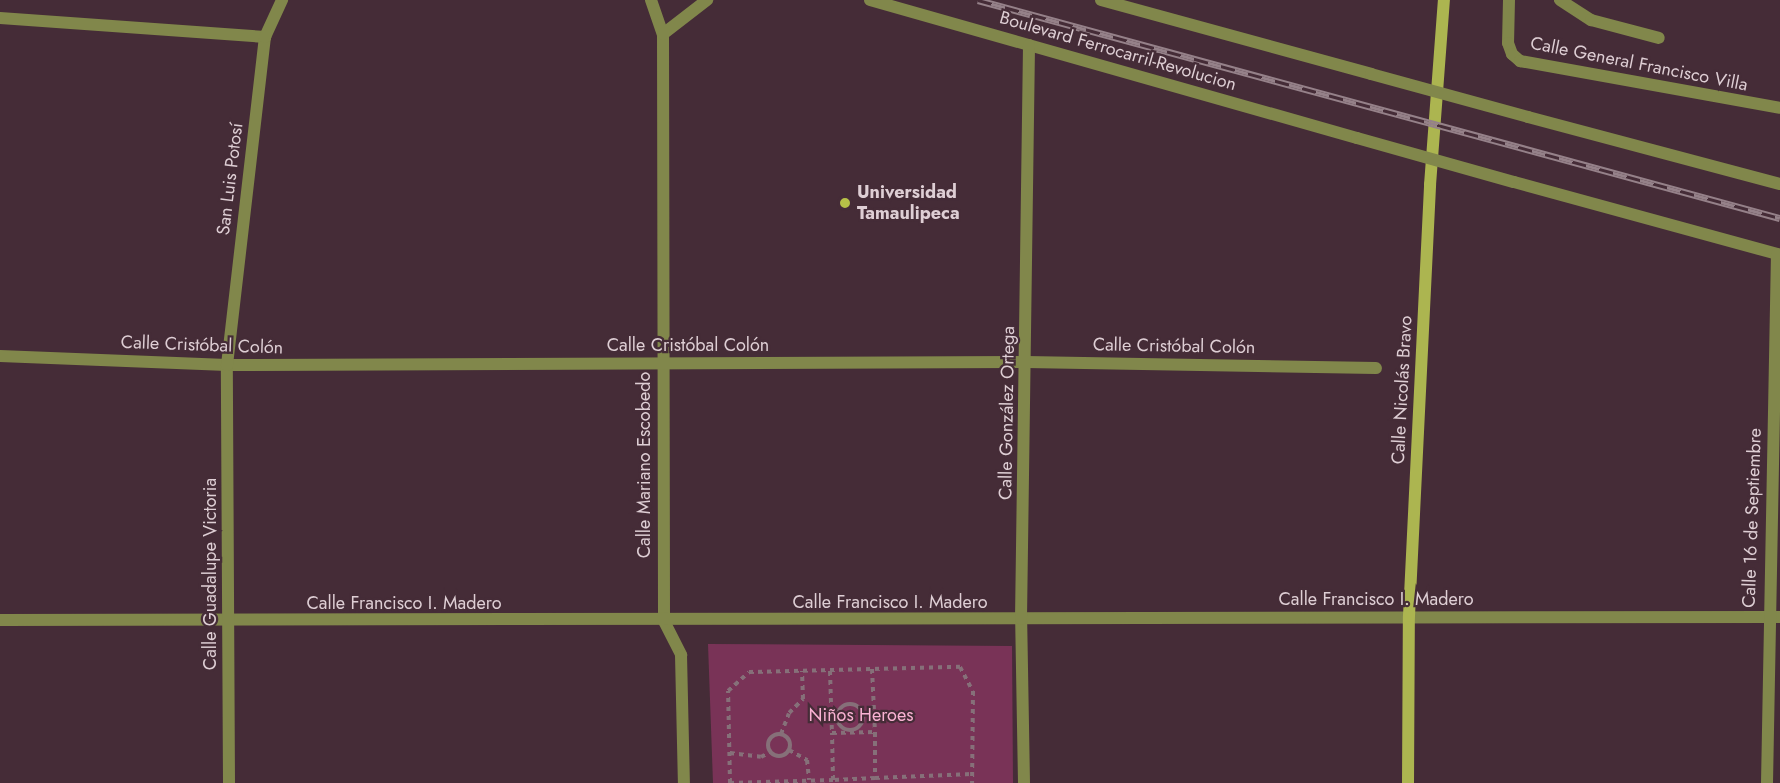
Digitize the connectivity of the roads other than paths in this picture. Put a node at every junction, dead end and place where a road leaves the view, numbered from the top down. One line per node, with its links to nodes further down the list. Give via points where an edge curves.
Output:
1 (282, 0): 11 (street, San Luis Potosí)
2 (651, 0): 10 (street, Calle Mariano Escobedo)
3 (707, 0): 10 (street)
4 (870, 0): 13 (street, Boulevard Ferrocarril-Revolucion)
5 (1101, 0): 15 (street, bridge)
6 (1444, 0): 22 (main road, Calle Nicolás Bravo, via 1430,185)
7 (1509, 0): 14 (street, Calle General Francisco Villa, via 1508,43 1520,61)
8 (1560, 0): 12 (street, via 1591,20)
9 (0, 18): 11 (street)
10 (663, 34): 18 (street, Calle Mariano Escobedo)
11 (266, 37): 20 (street, San Luis Potosí)
12 (1659, 38)
13 (1029, 45): 16 (street, Boulevard Ferrocarril-Revolucion, bridge); 19 (street, Calle González Ortega)
14 (1780, 108)
15 (1780, 184)
16 (1779, 254): 23 (street, Calle 16 de Septiembre)
17 (0, 356): 20 (street, Calle Cristóbal Colón)
18 (662, 362): 19 (street, Calle Cristóbal Colón); 20 (street, Calle Cristóbal Colón); 27 (street, Calle Mariano Escobedo)
19 (1026, 362): 21 (street, Calle Cristóbal Colón); 24 (street, Calle González Ortega)
20 (226, 365): 26 (street, Calle Guadalupe Victoria)
21 (1376, 368)
22 (1409, 616): 23 (street, Calle Francisco I. Madero); 24 (street, Calle Francisco I. Madero); 31 (main road, Calle Nicolás Bravo)
23 (1774, 617): 32 (street, Calle 16 de Septiembre)
24 (1021, 619): 27 (street, Calle Francisco I. Madero); 30 (street, Calle González Ortega)
25 (0, 620): 26 (street, Calle Francisco I. Madero)
26 (228, 620): 27 (street, Calle Francisco I. Madero); 28 (street, Calle Guadalupe Victoria)
27 (664, 621): 29 (street, Calle Mariano Escobedo, via 681,655)
28 (229, 783)
29 (684, 783)
30 (1024, 783)
31 (1408, 783)
32 (1767, 783)

